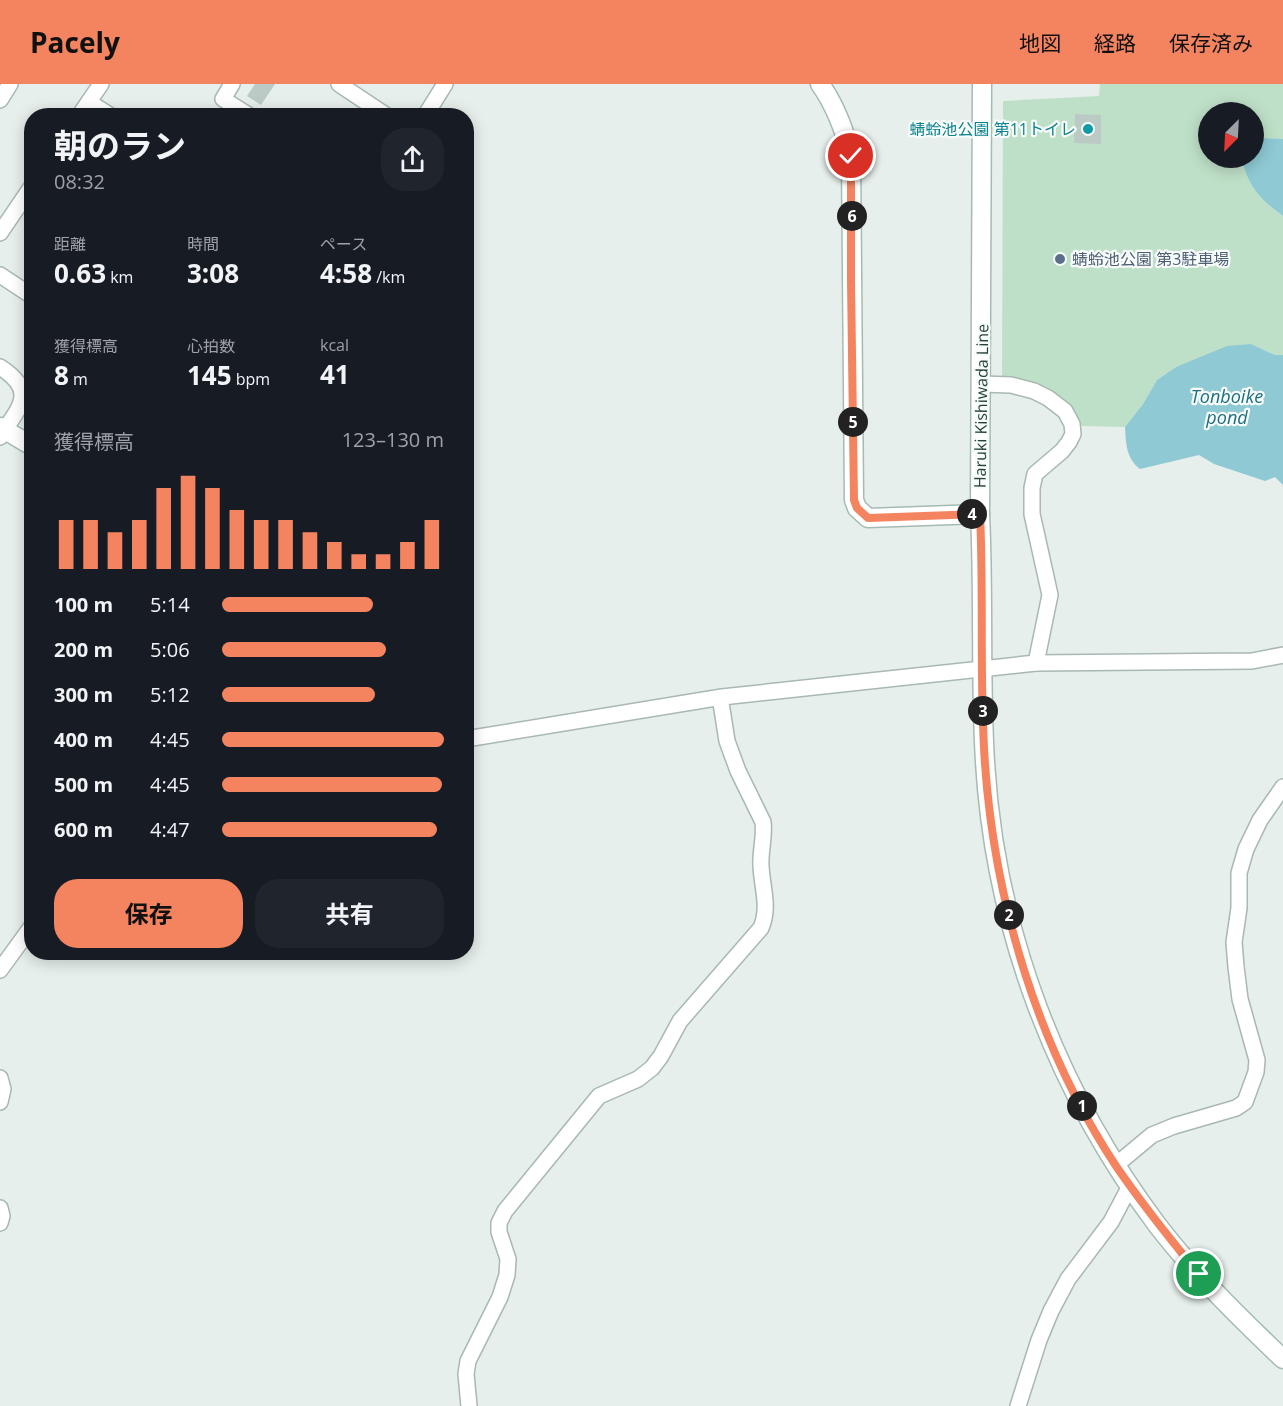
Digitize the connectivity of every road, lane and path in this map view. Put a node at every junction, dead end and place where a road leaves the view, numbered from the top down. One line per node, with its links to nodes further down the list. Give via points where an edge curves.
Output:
1 (10, 84): 8 (street)
2 (101, 84): 9 (street)
3 (232, 84): 12 (street, via 223,99)
4 (339, 84): 13 (street)
5 (445, 84): 14 (street)
6 (820, 84): 23 (main road, via 851,156 854,500 868,518)
7 (982, 84): 20 (main road, Haruki Kishiwada Line)
8 (0, 100)
9 (89, 102): 10 (street); 11 (street)
10 (85, 108)
11 (98, 108)
12 (237, 108)
13 (375, 108)
14 (430, 108)
15 (24, 198): 16 (street)
16 (0, 233)
17 (0, 275): 18 (street)
18 (24, 291)
19 (0, 367): 21 (street, via 15,376 22,392 20,409)
20 (982, 384): 23 (main road, Haruki Kishiwada Line); 25 (street, via 1034,391 1065,411 1072,424 1069,442 1035,474 1032,488 1032,514 1050,595)
21 (1, 432): 22 (main road)
22 (24, 442)
23 (980, 514): 26 (main road, Haruki Kishiwada Line)
24 (1283, 655): 25 (street, via 1252,661)
25 (1036, 663): 26 (street)
26 (982, 668): 28 (street, via 722,697); 34 (main road, Haruki Kishiwada Line, via 991,820 1015,939 1059,1064)
27 (721, 703): 39 (street, via 726,741 763,822 760,865 765,919 680,1021 652,1068 638,1080 599,1096 505,1211 499,1232 508,1259 507,1275 468,1361)
28 (474, 738)
29 (1283, 787): 34 (street, via 1260,820 1239,873 1236,967 1240,999 1257,1060 1245,1102 1152,1135)
30 (24, 937): 31 (street)
31 (0, 970)
32 (0, 1078): 33 (street)
33 (0, 1102)
34 (1116, 1165): 35 (main road, Haruki Kishiwada Line)
35 (1130, 1186): 38 (main road, Haruki Kishiwada Line, via 1199,1274); 40 (street, via 1111,1222 1068,1279 1051,1311)
36 (0, 1208): 37 (street)
37 (0, 1223)
38 (1283, 1359)
39 (469, 1406)
40 (1018, 1406)

